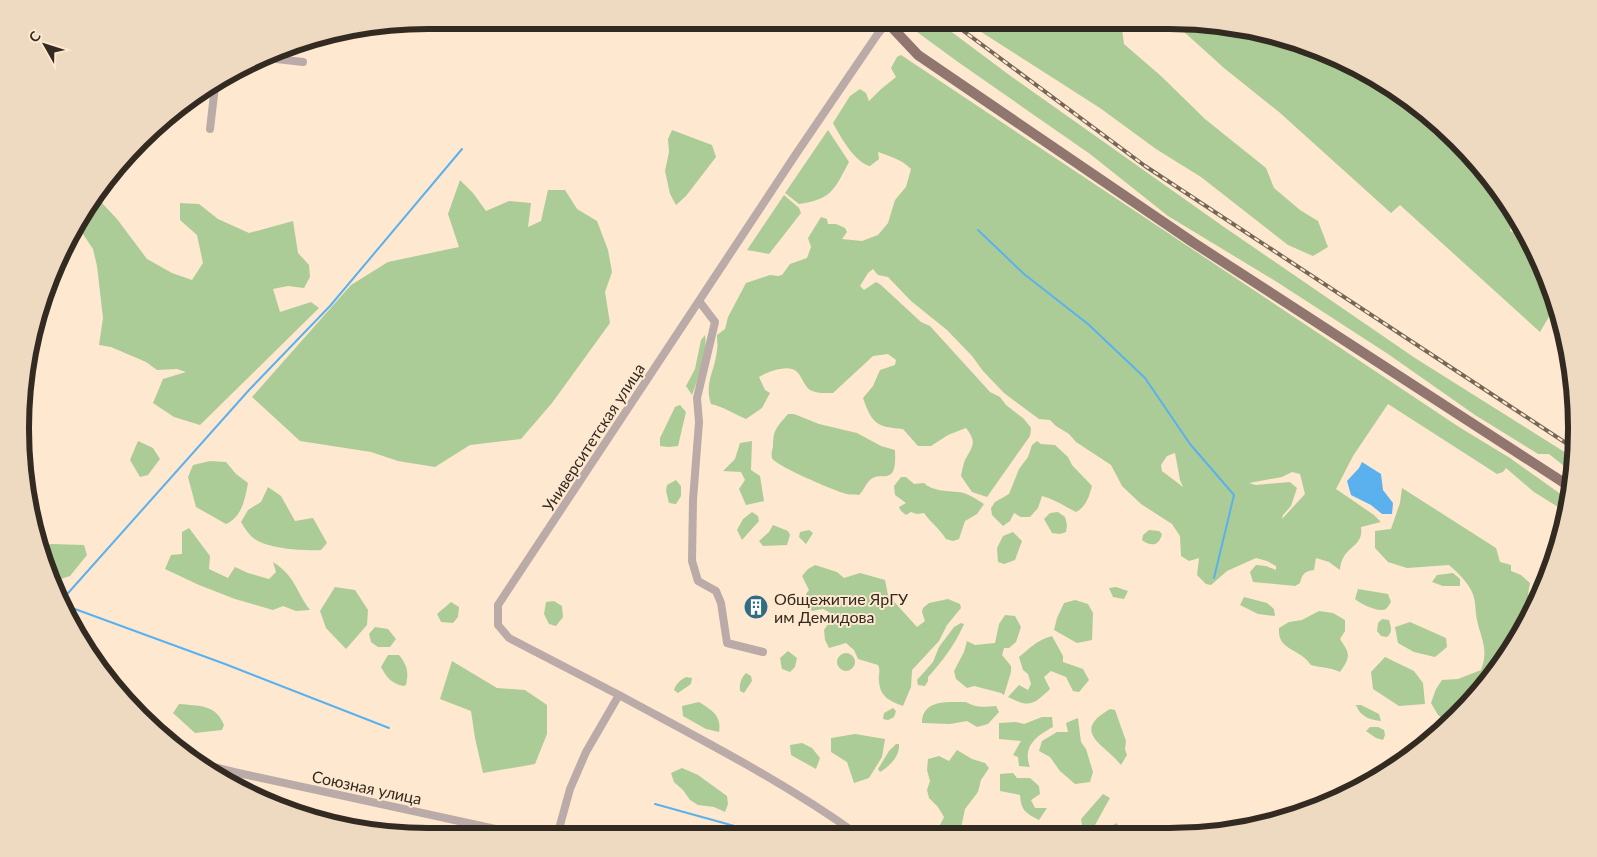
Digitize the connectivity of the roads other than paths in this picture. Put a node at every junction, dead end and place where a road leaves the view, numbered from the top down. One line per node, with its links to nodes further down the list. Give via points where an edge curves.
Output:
1 (881, 29): 7 (street, Университетская улица)
2 (893, 29): 8 (main road, via 918,56 1194,243)
3 (276, 59): 4 (street)
4 (303, 62)
5 (214, 91): 6 (street)
6 (210, 129)
7 (700, 301): 9 (street, via 716,322 697,398 699,422 692,561 698,582 716,591 727,643); 10 (street, Университетская улица, via 498,605 498,625 509,638)
8 (1565, 483)
9 (763, 652)
10 (619, 695): 13 (street, via 586,752 570,789); 14 (street, Университетская улица, via 716,747)
11 (217, 768): 12 (street, Союзная улица)
12 (491, 828)
13 (559, 828)
14 (849, 828)

